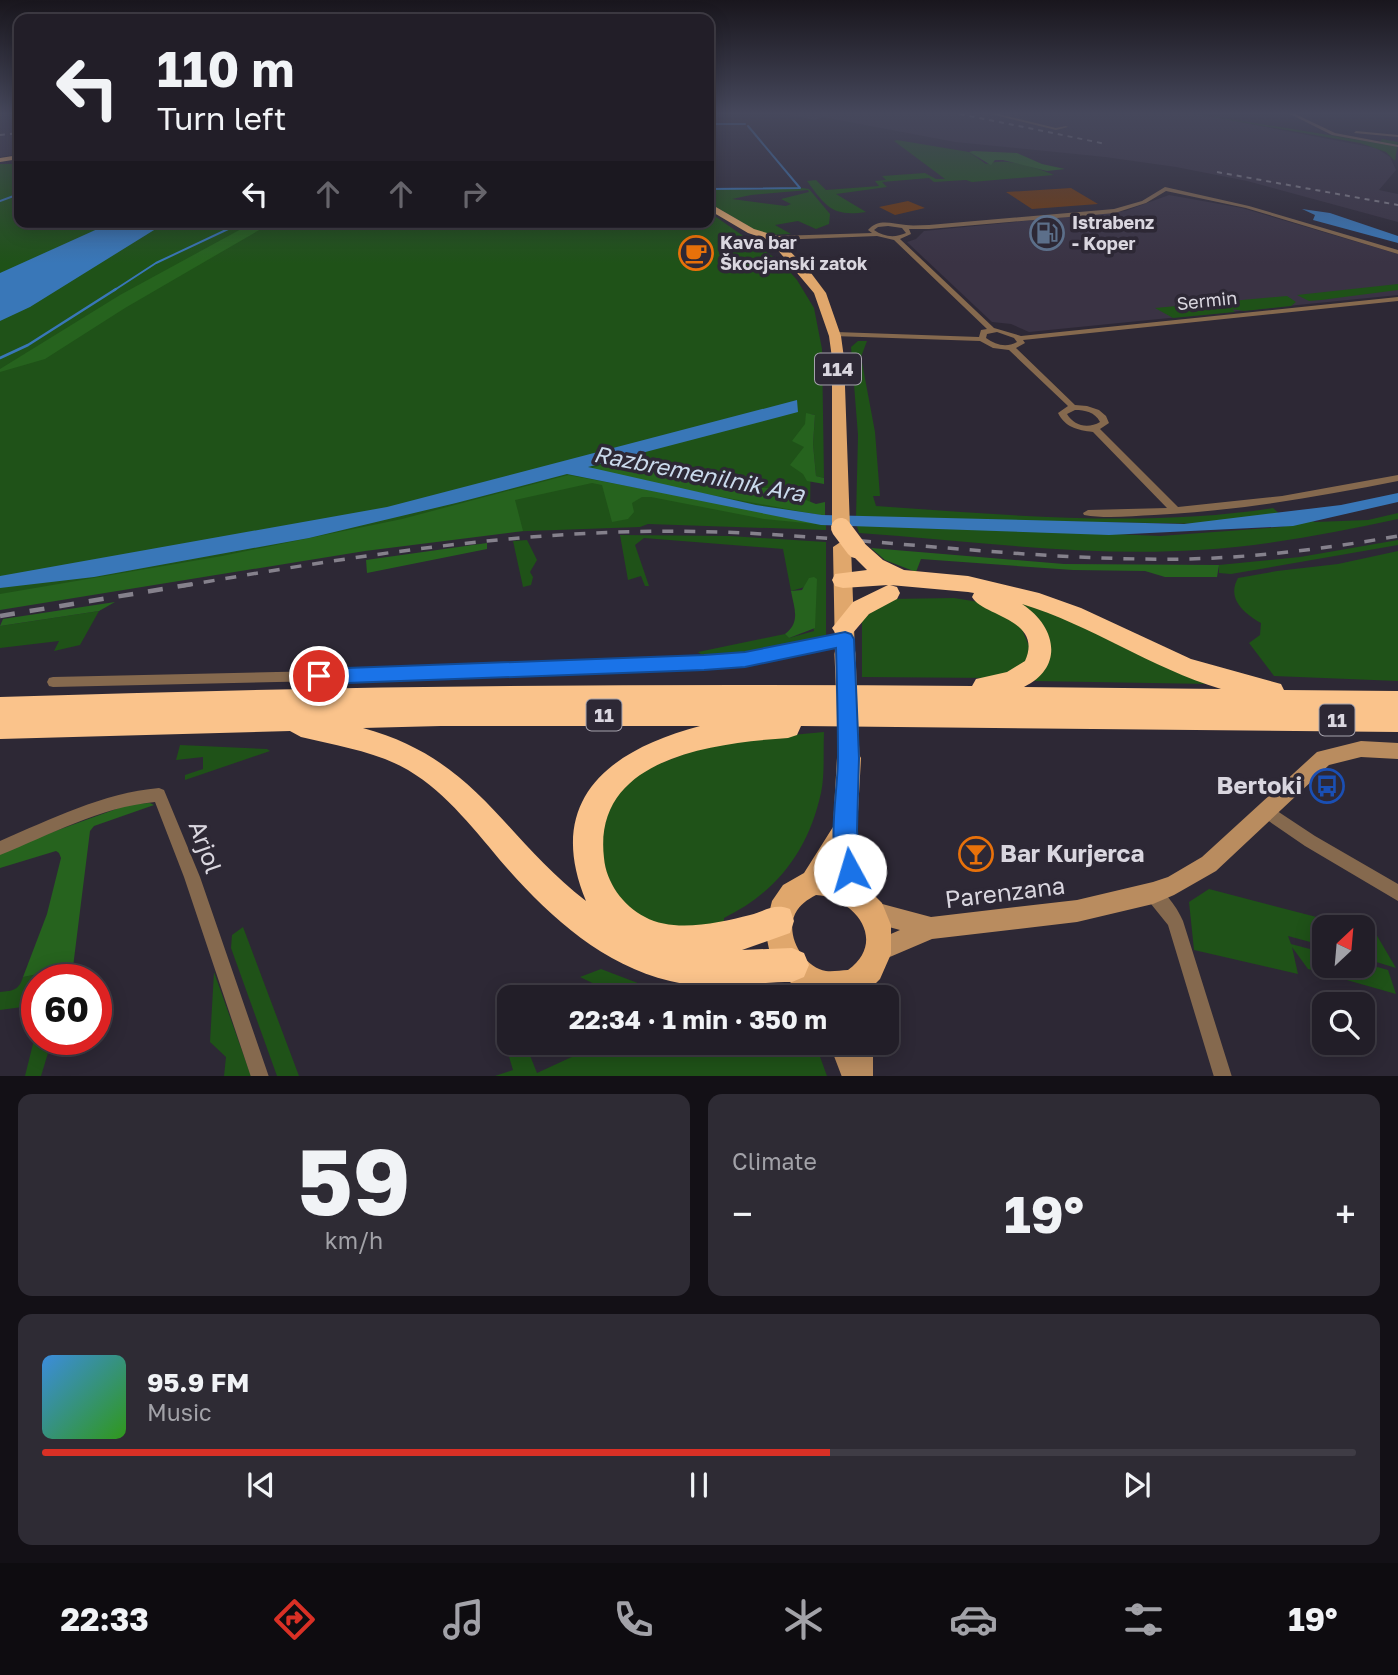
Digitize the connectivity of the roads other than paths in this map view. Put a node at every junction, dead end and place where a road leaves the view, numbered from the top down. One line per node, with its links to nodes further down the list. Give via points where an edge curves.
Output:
1 (714, 209): 5 (main road, 114)
2 (906, 229): 3 (street, via 880,224); 4 (street, via 906,236); 6 (street, via 1115,211 1165,190 1247,207)
3 (873, 232): 4 (street); 5 (street)
4 (896, 238): 8 (street)
5 (769, 240): 9 (main road, 114, via 808,276)
6 (1398, 252)
7 (1398, 299): 10 (street, Sermin)
8 (992, 330): 10 (street); 11 (street, via 982,334)
9 (836, 334): 11 (street); 18 (main road, 114, via 840,497)
10 (1020, 338): 12 (street, via 1021,344)
11 (982, 339): 12 (street)
12 (1011, 348): 13 (street)
13 (1073, 407): 14 (street, via 1101,415 1105,423); 14 (street, via 1063,411 1064,419 1077,427)
14 (1095, 429): 16 (street)
15 (1398, 478): 16 (street, via 1241,507)
16 (1175, 510): 17 (street)
17 (1088, 513)
18 (846, 541): 19 (highway, via 875,565); 20 (main road, 114)
19 (914, 579): 20 (highway); 25 (highway, via 1038,600 1200,673)
20 (843, 580): 21 (highway); 22 (main road, 114)
21 (890, 593): 22 (highway, via 861,608); 24 (highway, via 963,593 1004,605 1027,620 1038,638 1040,657 1030,674 1008,684 935,686)
22 (845, 640): 23 (street, via 745,660 704,663); 34 (main road, 114, bridge, via 849,758)
23 (53, 682)
24 (897, 695): 25 (highway, 11); 27 (highway, 11, via 355,697)
25 (1327, 701): 26 (highway, 11)
26 (1398, 702)
27 (0, 708)
28 (940, 715): 29 (highway, 11); 30 (highway, 11); 41 (highway, via 703,738 645,758 620,774 599,796 587,830 586,860 597,893 623,923 658,939 705,940 759,931)
29 (268, 719): 31 (highway, 11); 44 (highway, via 345,734 390,747 417,761 474,807 555,898 591,928 625,947 657,961 703,970)
30 (1398, 721)
31 (0, 728)
32 (1398, 751): 33 (street, Parenzana, via 1361,749 1324,758)
33 (1265, 810): 38 (street, Parenzana, via 1209,864); 39 (street)
34 (845, 830): 36 (main road, 114); 37 (main road, 114)
35 (0, 848): 49 (street, Arjol, via 142,795 159,795)
36 (813, 882): 37 (main road, via 826,881); 41 (main road, 114, via 794,892)
37 (852, 891): 40 (main road)
38 (1153, 893): 42 (street, Parenzana, via 1077,911); 52 (street, via 1175,921)
39 (1398, 893)
40 (871, 912): 42 (street, Parenzana); 43 (main road, via 877,924)
41 (778, 921): 44 (main road, via 780,944)
42 (930, 928): 43 (street, Parenzana)
43 (878, 951): 46 (main road)
44 (792, 965): 45 (main road)
45 (814, 985)
46 (863, 985)
47 (846, 1055): 50 (street)
48 (861, 1055): 51 (street)
49 (260, 1076)
50 (855, 1076)
51 (861, 1076)
52 (1223, 1076)

